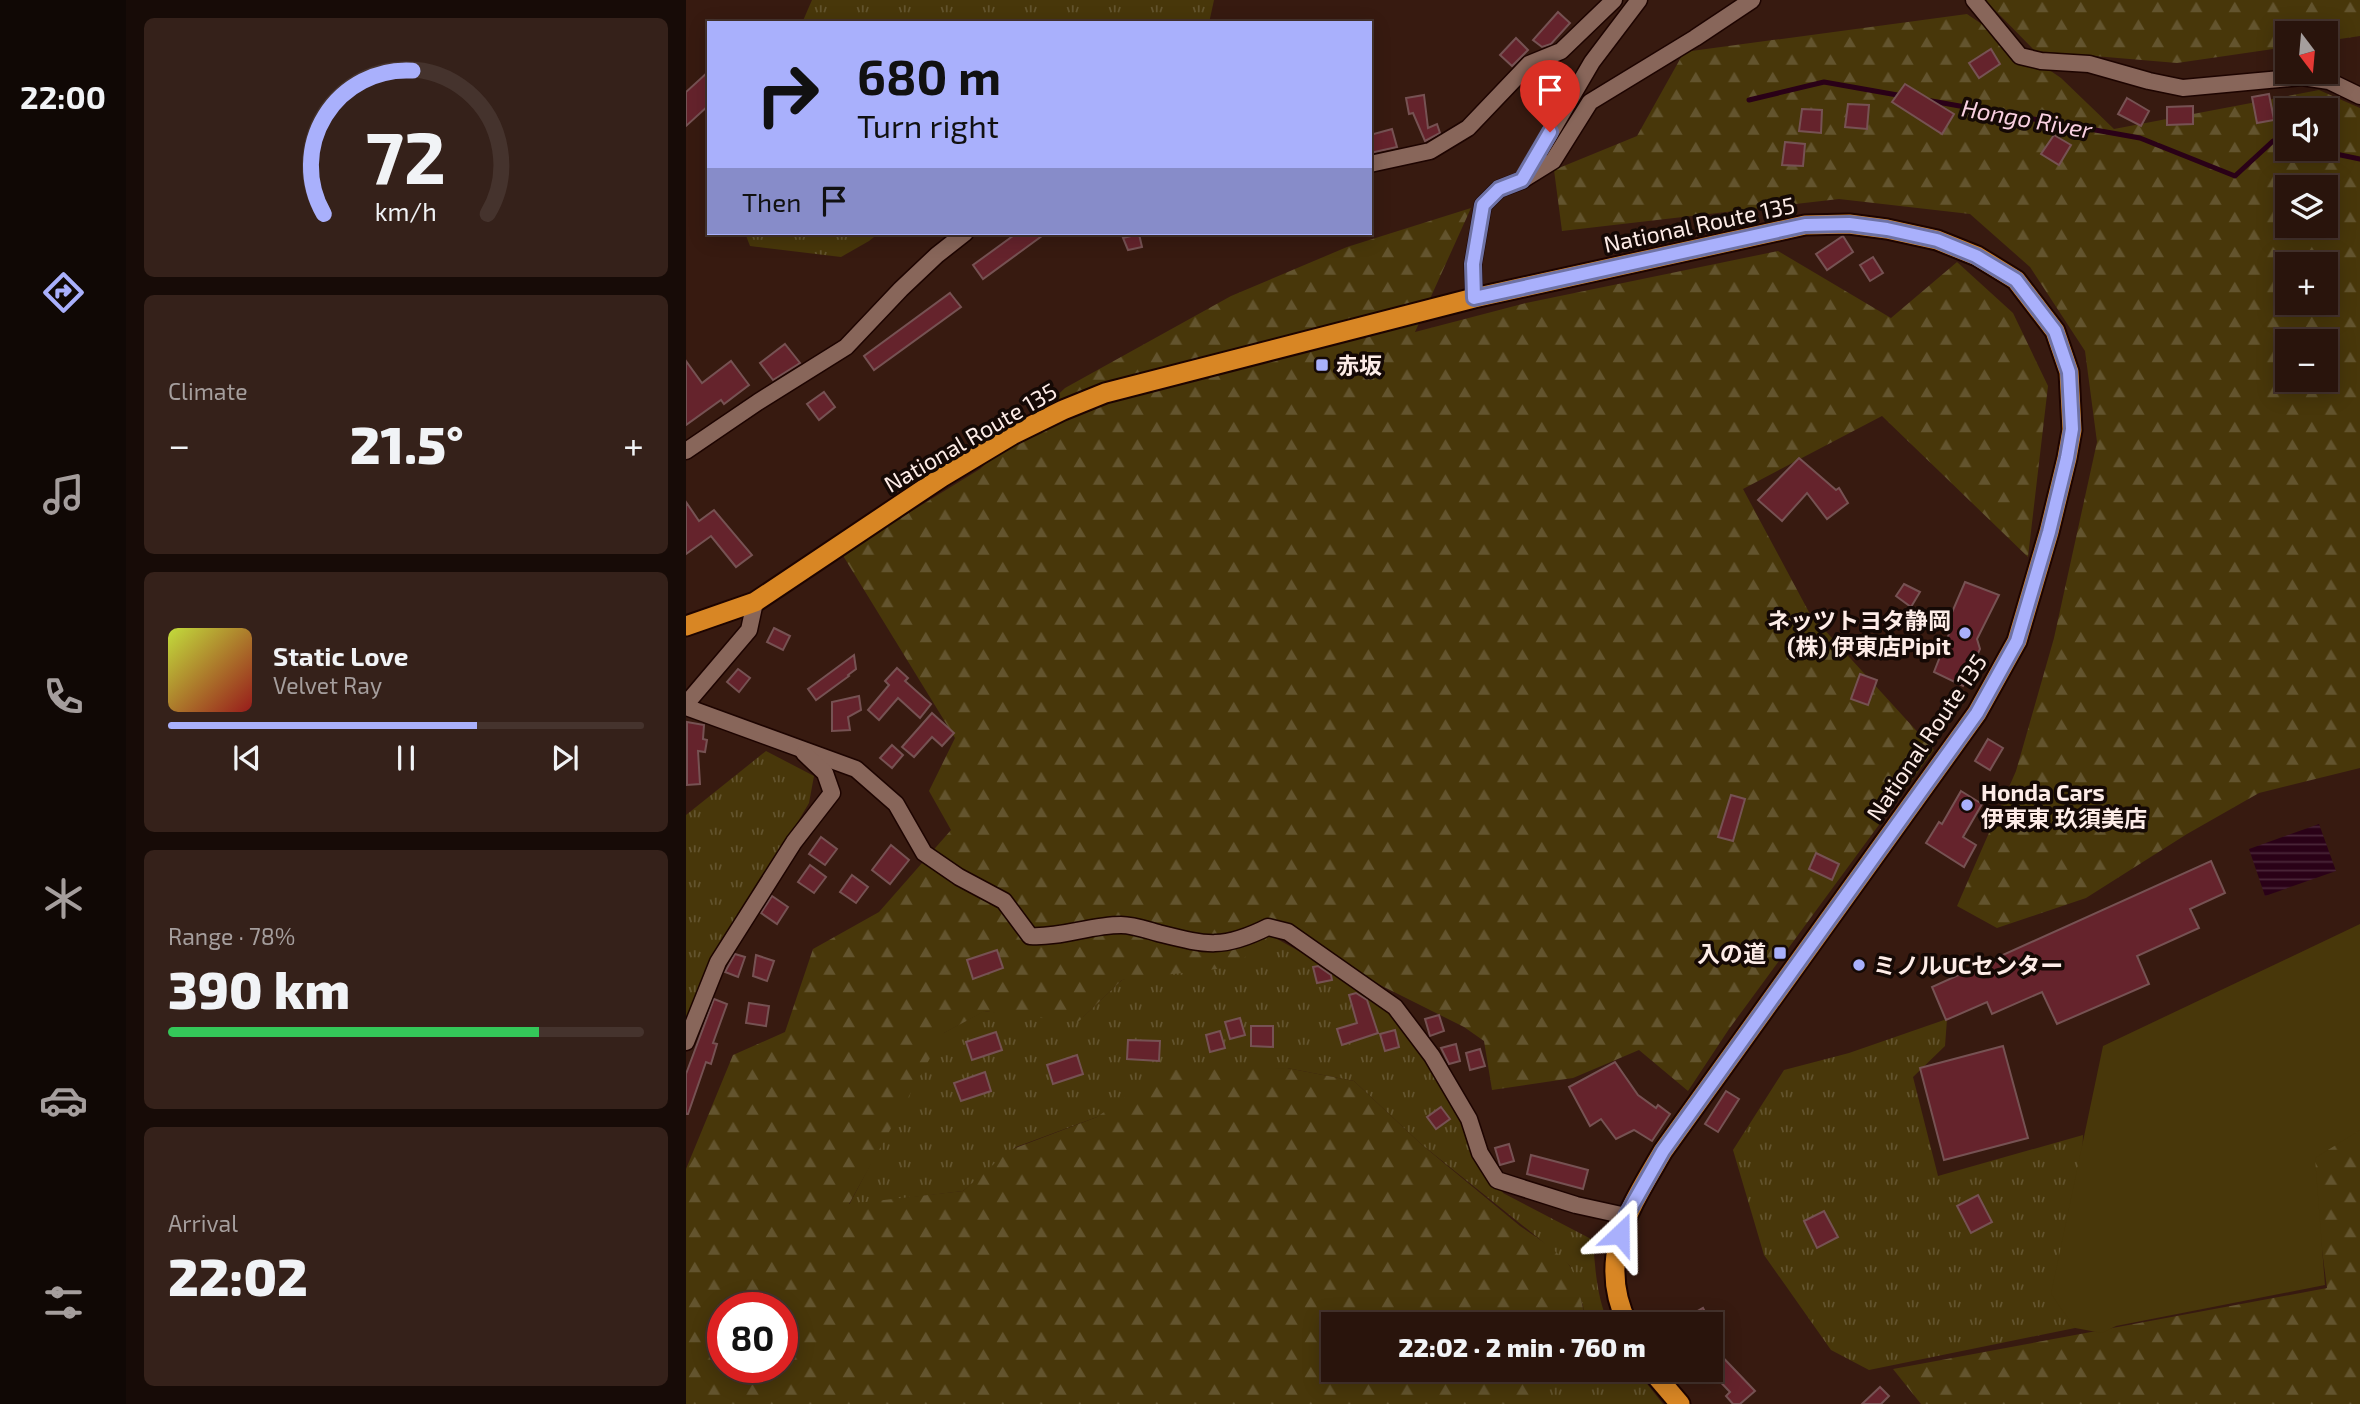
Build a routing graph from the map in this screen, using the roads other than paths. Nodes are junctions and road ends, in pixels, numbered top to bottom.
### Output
1 (1614, 0) edge
2 (1639, 0) edge
3 (1752, 0) edge
4 (1974, 0) edge
5 (2360, 96) edge
6 (1372, 164) edge
7 (1522, 180) junction
8 (962, 235) edge
9 (1474, 298) junction
10 (686, 451) edge
11 (755, 602) junction
12 (686, 626) edge
13 (686, 705) edge
14 (798, 747) junction
15 (686, 1042) edge
16 (1626, 1216) junction
17 (1622, 1312) edge
18 (1661, 1382) edge
19 (1680, 1404) edge

1 - 6 street
2 - 7 street
3 - 7 street
4 - 5 street
7 - 9 street
8 - 10 street
9 - 11 highway, National Route 135
9 - 16 highway, National Route 135
11 - 12 highway, National Route 135
11 - 13 street
13 - 14 street
14 - 15 street
14 - 16 street
16 - 17 highway, National Route 135
18 - 19 highway

